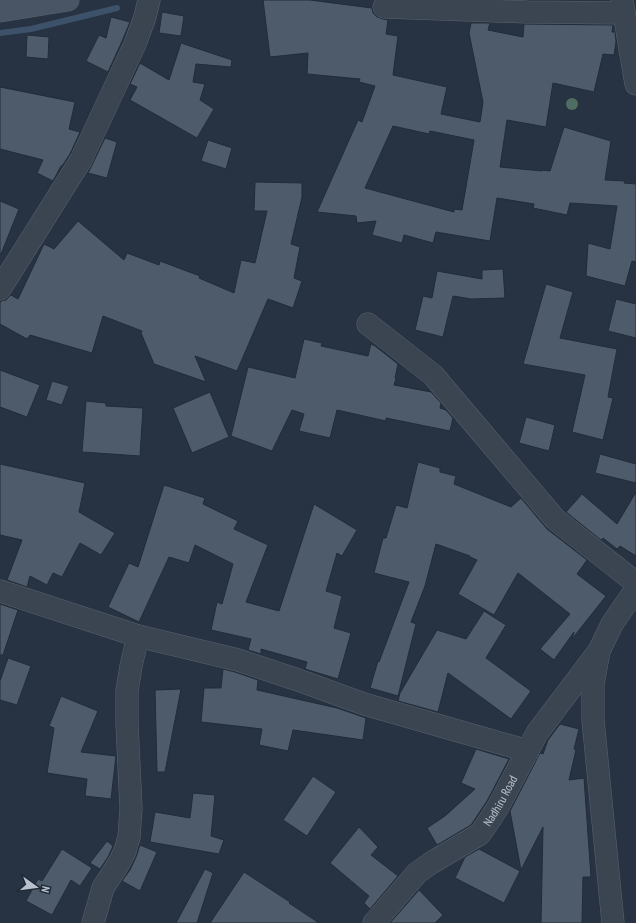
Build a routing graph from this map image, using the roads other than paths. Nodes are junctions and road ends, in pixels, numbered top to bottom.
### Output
1 (68, 0) edge
2 (149, 0) edge
3 (623, 6) edge
4 (384, 7) dead end
5 (0, 11) edge
6 (636, 84) edge
7 (0, 289) edge
8 (368, 324) dead end
9 (636, 584) edge
10 (636, 589) edge
11 (0, 591) edge
12 (138, 636) junction
13 (599, 651) junction
14 (528, 751) junction
15 (93, 923) edge
16 (374, 923) edge
17 (613, 923) edge

1 - 5 main road
2 - 7 street
3 - 4 street
3 - 6 street
8 - 9 street
10 - 13 street
11 - 12 street
12 - 14 street
12 - 15 street
13 - 14 street, Nadhiru Road
13 - 17 street
14 - 16 street, Nadhiru Road

